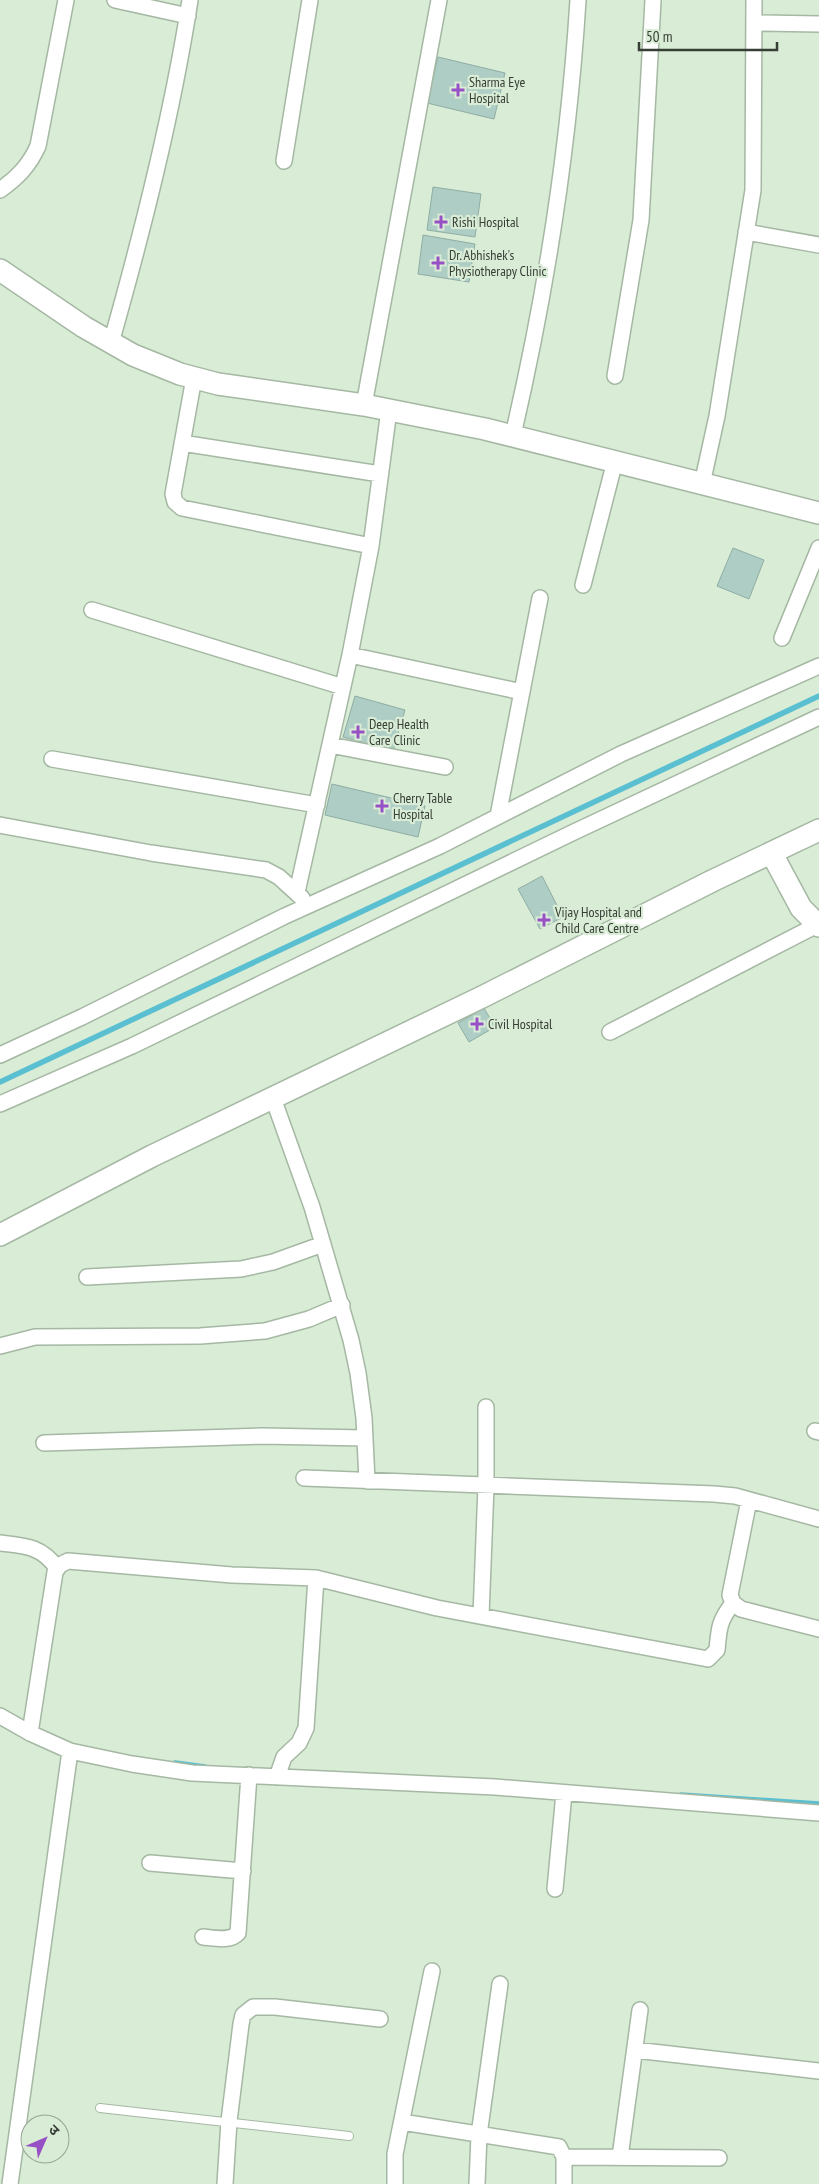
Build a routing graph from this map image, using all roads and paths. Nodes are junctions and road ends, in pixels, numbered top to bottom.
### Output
1 (66, 0) edge
2 (115, 0) edge
3 (190, 0) edge
4 (310, 0) edge
5 (439, 0) edge
6 (578, 0) edge
7 (654, 0) edge
8 (754, 0) edge
9 (188, 16) junction
10 (754, 23) junction
11 (819, 24) edge
12 (284, 161) dead end
13 (0, 190) edge
14 (746, 232) junction
15 (819, 245) edge
16 (0, 270) edge
17 (111, 343) junction
18 (615, 376) dead end
19 (194, 378) junction
20 (364, 405) junction
21 (389, 410) junction
22 (513, 435) junction
23 (182, 443) junction
24 (615, 461) junction
25 (380, 474) junction
26 (702, 484) junction
27 (819, 513) edge
28 (371, 546) junction
29 (819, 548) edge
30 (583, 585) dead end
31 (540, 598) dead end
32 (92, 610) dead end
33 (782, 638) dead end
34 (350, 655) junction
35 (819, 666) edge
36 (343, 687) junction
37 (522, 692) junction
38 (819, 717) edge
39 (330, 745) junction
40 (52, 759) dead end
41 (445, 767) dead end
42 (317, 805) junction
43 (498, 816) junction
44 (0, 824) edge
45 (819, 830) edge
46 (772, 854) junction
47 (297, 892) junction
48 (310, 905) junction
49 (818, 926) edge
50 (610, 1032) dead end
51 (0, 1055) edge
52 (272, 1098) junction
53 (0, 1104) edge
54 (0, 1235) edge
55 (323, 1244) junction
56 (87, 1277) dead end
57 (342, 1305) junction
58 (0, 1346) edge
59 (486, 1407) dead end
60 (365, 1438) junction
61 (44, 1443) dead end
62 (304, 1478) dead end
63 (367, 1481) junction
64 (486, 1486) junction
65 (749, 1500) junction
66 (819, 1519) edge
67 (0, 1544) edge
68 (58, 1568) junction
69 (316, 1578) junction
70 (733, 1603) junction
71 (481, 1616) junction
72 (819, 1629) edge
73 (0, 1716) edge
74 (30, 1733) junction
75 (70, 1751) junction
76 (249, 1775) junction
77 (277, 1777) junction
78 (564, 1793) junction
79 (819, 1813) edge
80 (150, 1863) dead end
81 (243, 1871) junction
82 (555, 1889) dead end
83 (203, 1938) dead end
84 (432, 1971) dead end
85 (500, 1984) dead end
86 (640, 2010) dead end
87 (380, 2019) dead end
88 (635, 2050) junction
89 (819, 2071) edge
90 (100, 2108) dead end
91 (229, 2122) junction
92 (402, 2122) junction
93 (479, 2135) junction
94 (349, 2136) dead end
95 (564, 2157) junction
96 (620, 2157) junction
97 (719, 2158) dead end
98 (10, 2184) edge
99 (224, 2184) edge
100 (395, 2184) edge
101 (477, 2184) edge
102 (564, 2184) edge

1 - 13 street
2 - 9 street
3 - 9 street
4 - 12 street
5 - 20 street
6 - 22 street
7 - 18 street
8 - 10 street
9 - 17 street
10 - 11 street
10 - 14 street
14 - 15 street
14 - 26 street
16 - 17 street
17 - 19 street
19 - 20 street
19 - 23 street
20 - 21 street
21 - 22 street
21 - 25 street
22 - 24 street
23 - 25 street
23 - 28 street
24 - 26 street
24 - 30 street
25 - 28 street
26 - 27 street
28 - 34 street
29 - 33 street
31 - 37 street
32 - 36 street
34 - 36 street
34 - 37 street
35 - 43 street
36 - 39 street
37 - 43 street
38 - 53 street
39 - 41 street
39 - 42 street
40 - 42 street
42 - 47 street
43 - 48 street
44 - 47 street
45 - 46 street
46 - 49 street
46 - 52 street
47 - 48 street
48 - 51 street
49 - 50 street
52 - 54 street
52 - 55 street
55 - 56 street
55 - 57 street
57 - 58 street
57 - 60 street
59 - 64 street
60 - 61 street
60 - 63 street
62 - 63 street
63 - 64 street
64 - 65 street
64 - 71 street
65 - 66 street
65 - 70 street
67 - 68 street
68 - 69 street
68 - 74 street
69 - 71 street
69 - 77 street
70 - 71 street
70 - 72 street
73 - 74 street
74 - 75 street
75 - 76 street
75 - 98 street
76 - 77 street
76 - 81 street
77 - 78 street
78 - 79 street
78 - 82 street
80 - 81 street
81 - 83 street
84 - 92 street
85 - 93 street
86 - 88 street
87 - 91 street
88 - 89 street
88 - 96 street
90 - 91 lane
91 - 94 lane
91 - 99 street
92 - 93 street
92 - 100 street
93 - 95 street
93 - 101 street
95 - 96 street
95 - 102 street
96 - 97 street

